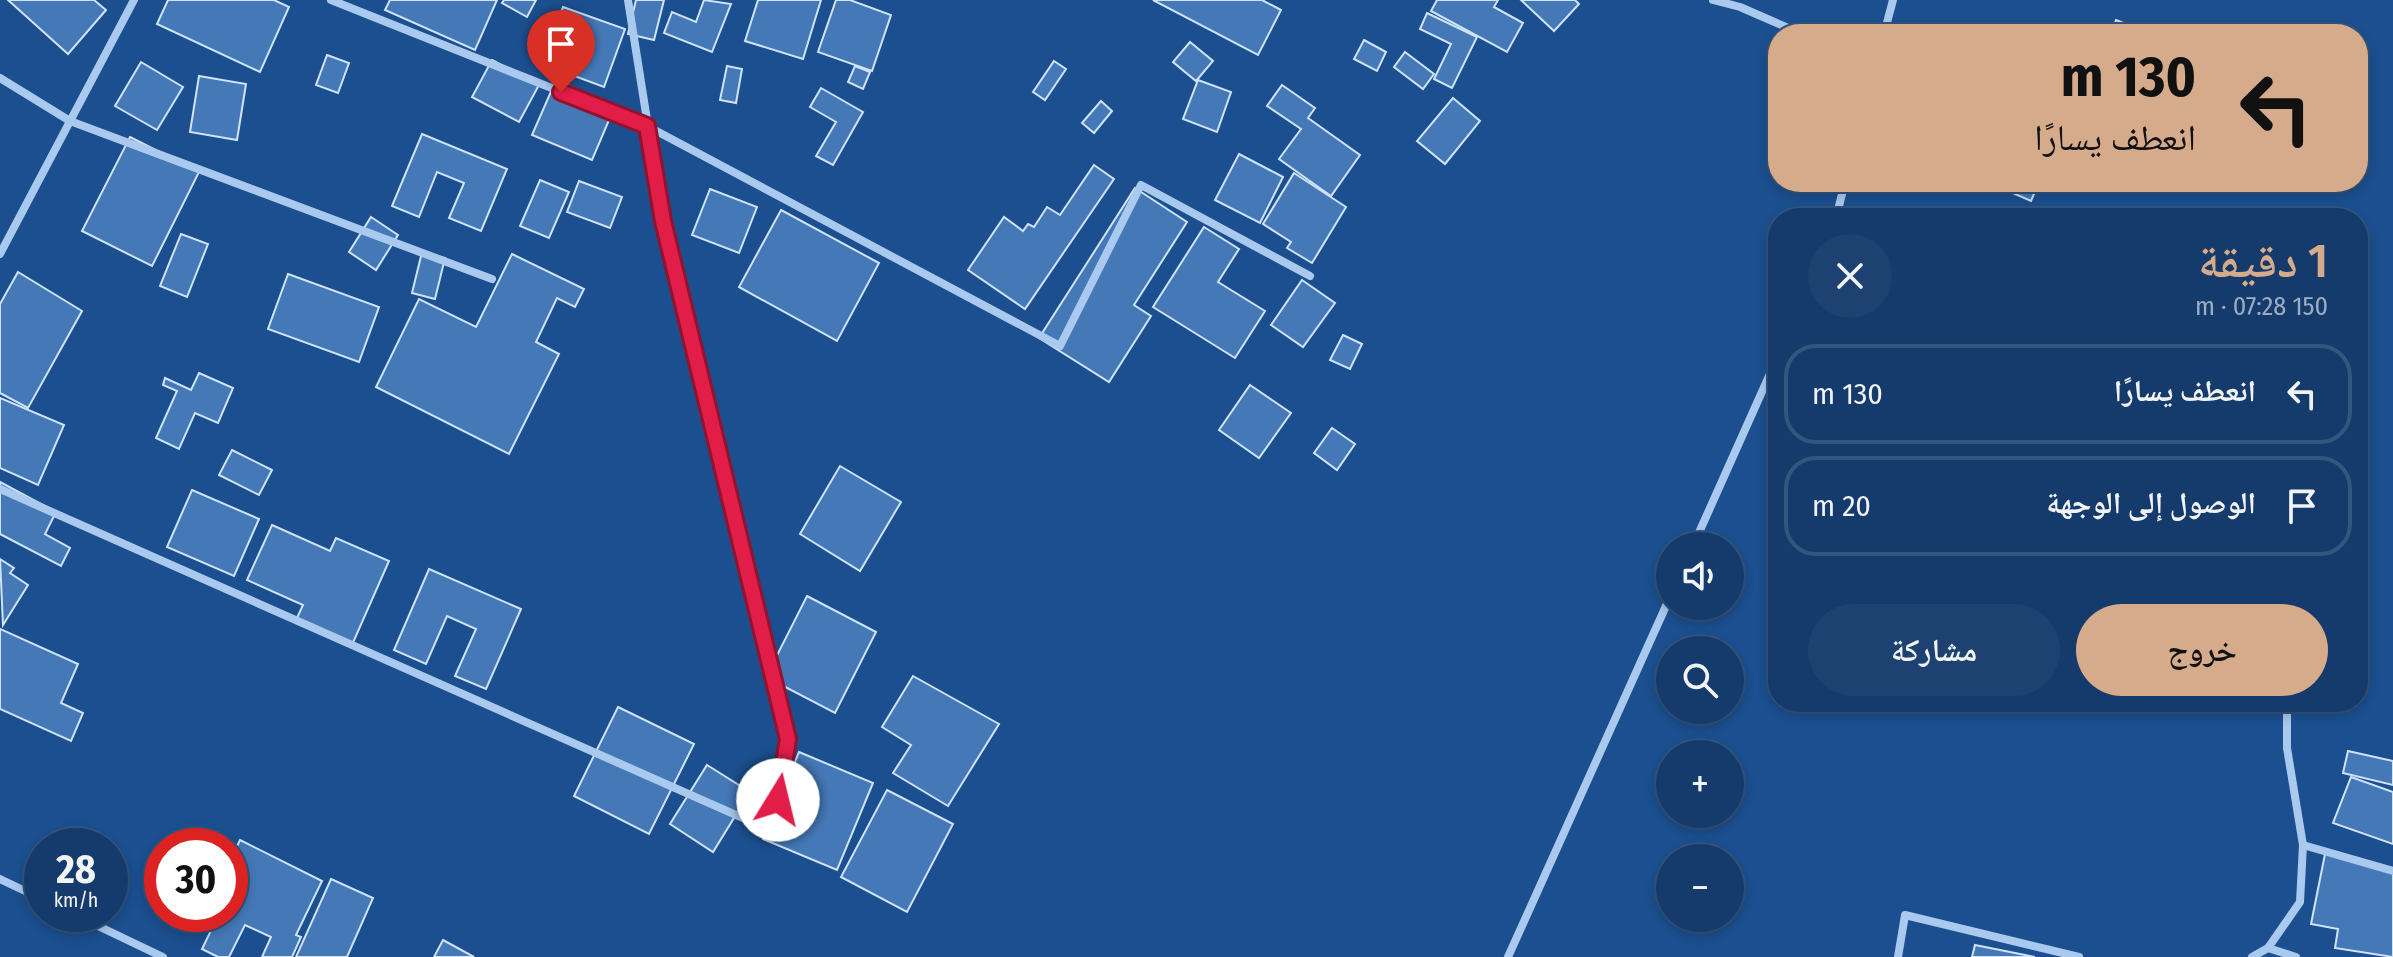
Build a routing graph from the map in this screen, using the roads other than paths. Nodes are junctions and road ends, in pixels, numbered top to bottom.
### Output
1 (134, 0) edge
2 (331, 0) edge
3 (628, 0) edge
4 (1713, 0) edge
5 (1893, 0) edge
6 (1779, 24) edge
7 (1887, 24) edge
8 (0, 78) edge
9 (70, 121) junction
10 (647, 126) junction
11 (0, 254) edge
12 (1310, 276) dead end
13 (492, 279) dead end
14 (1768, 378) edge
15 (0, 489) edge
16 (1699, 532) edge
17 (1660, 620) edge
18 (2287, 712) edge
19 (2303, 845) junction
20 (2393, 871) edge
21 (0, 879) edge
22 (24, 890) edge
23 (111, 932) edge
24 (2268, 948) junction
25 (163, 957) edge
26 (1508, 957) edge
27 (1898, 957) edge
28 (2079, 957) edge
29 (2252, 957) edge
30 (2296, 957) edge

1 - 9 street
2 - 10 street
3 - 10 street
4 - 6 street
5 - 7 street
8 - 9 street
9 - 11 street
9 - 13 street
10 - 12 street
10 - 15 street
14 - 16 street
17 - 26 street
18 - 19 street
19 - 20 street
19 - 24 street
21 - 22 street
23 - 25 street
24 - 29 street
24 - 30 street
27 - 28 street

